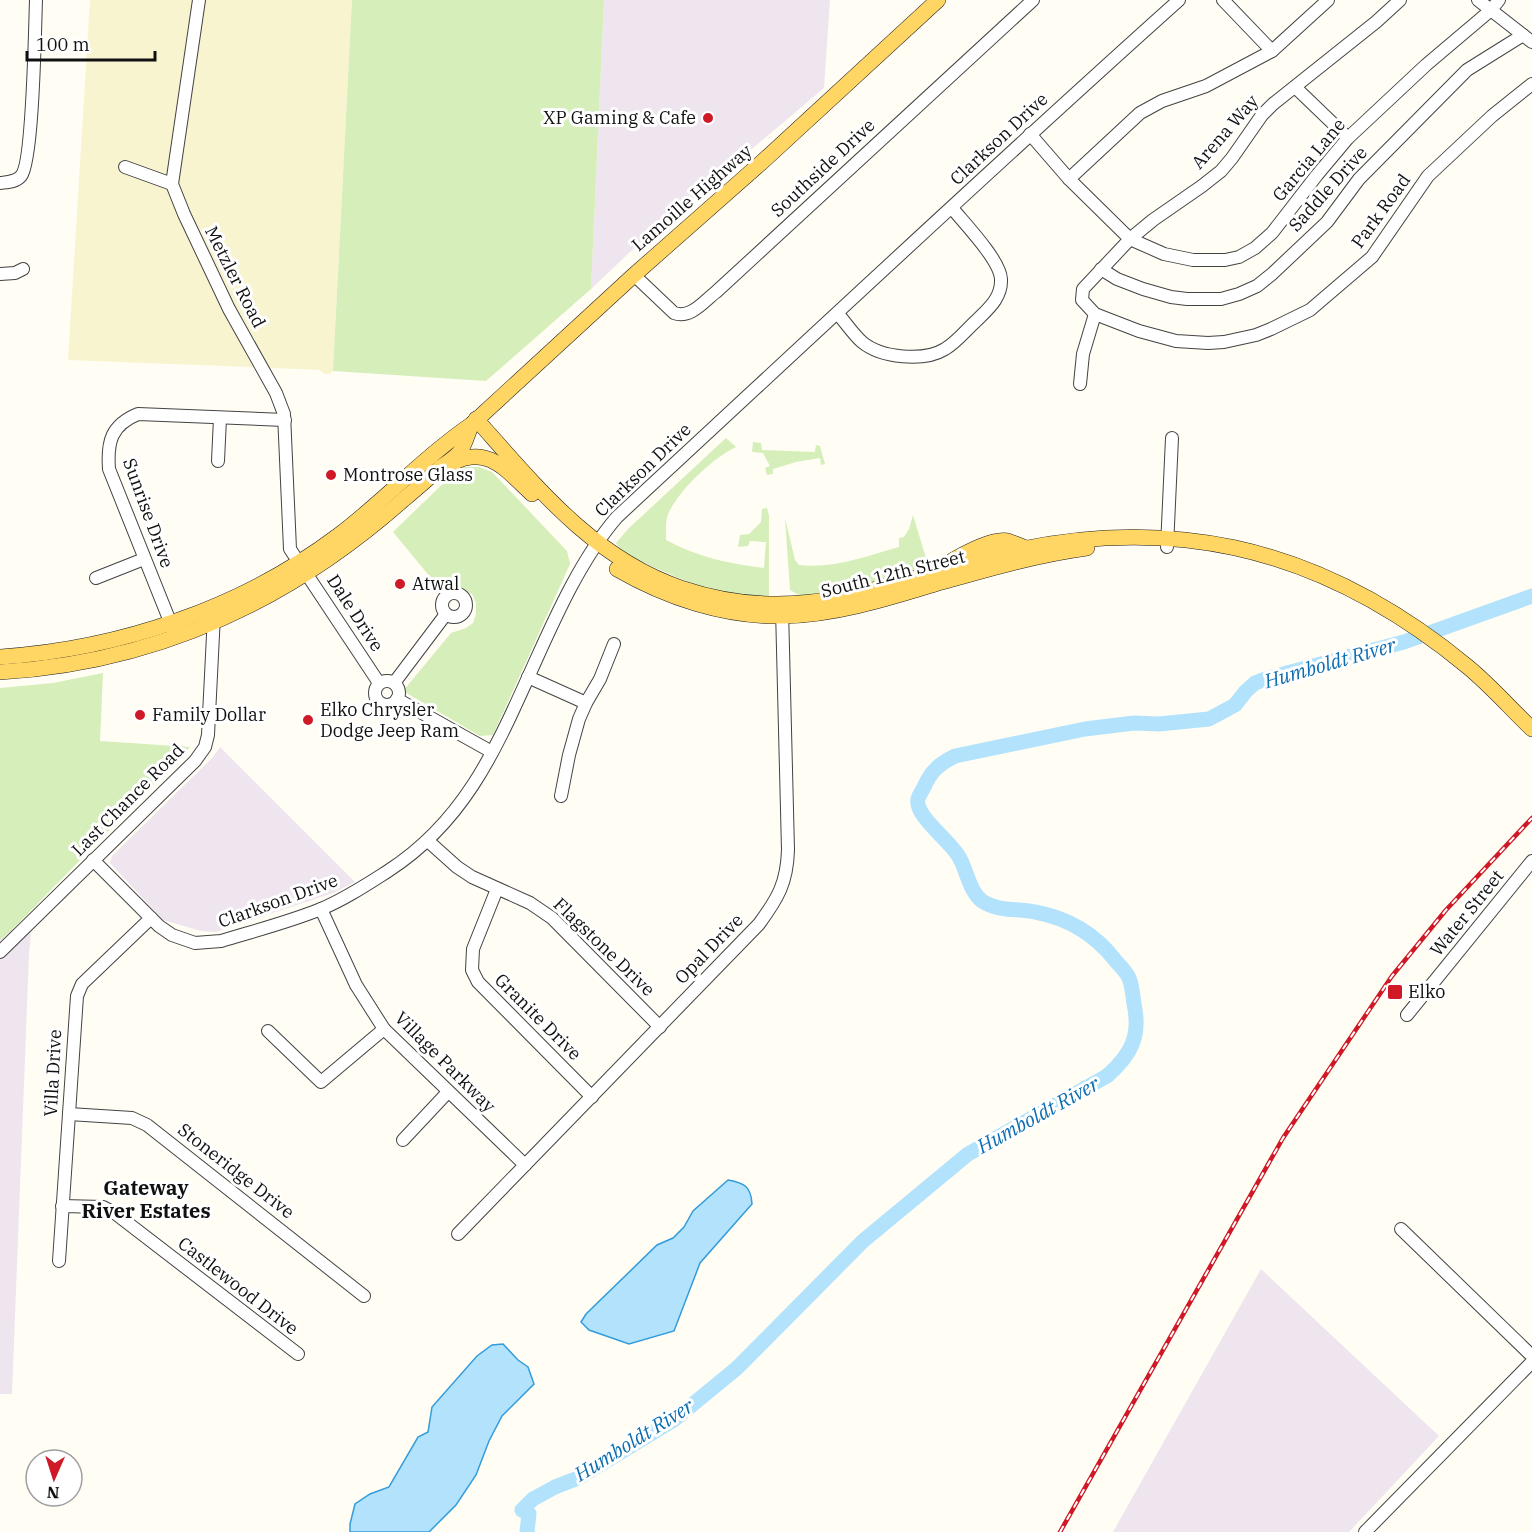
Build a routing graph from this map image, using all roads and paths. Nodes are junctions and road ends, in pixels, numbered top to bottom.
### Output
1 (36, 0) edge
2 (198, 0) edge
3 (938, 0) edge
4 (1033, 0) edge
5 (1179, 0) edge
6 (1223, 0) edge
7 (1328, 0) edge
8 (1400, 0) edge
9 (1478, 0) edge
10 (1495, 5) edge
11 (1527, 38) edge
12 (1272, 51) junction
13 (1532, 84) edge
14 (1295, 87) junction
15 (1030, 134) junction
16 (1348, 138) junction
17 (125, 167) dead end
18 (1070, 179) junction
19 (0, 183) edge
20 (172, 184) junction
21 (952, 208) junction
22 (1130, 239) junction
23 (1101, 269) junction
24 (23, 270) dead end
25 (0, 274) edge
26 (634, 275) junction
27 (838, 314) junction
28 (1095, 314) junction
29 (1080, 384) dead end
30 (220, 418) junction
31 (285, 420) junction
32 (474, 421) junction
33 (1172, 438) dead end
34 (218, 461) dead end
35 (412, 492) junction
36 (535, 497) junction
37 (1167, 542) junction
38 (595, 548) junction
39 (144, 559) junction
40 (304, 568) junction
41 (96, 578) dead end
42 (214, 605) junction
43 (782, 610) junction
44 (446, 614) dead end
45 (213, 623) junction
46 (173, 630) junction
47 (614, 644) dead end
48 (0, 657) edge
49 (0, 672) edge
50 (528, 677) junction
51 (379, 683) junction
52 (394, 683) junction
53 (397, 699) junction
54 (586, 703) junction
55 (1532, 729) edge
56 (492, 752) junction
57 (561, 796) dead end
58 (428, 841) junction
59 (93, 860) junction
60 (1532, 861) edge
61 (497, 889) junction
62 (321, 909) junction
63 (151, 918) junction
64 (0, 952) edge
65 (1407, 1015) dead end
66 (660, 1027) junction
67 (384, 1029) junction
68 (268, 1031) dead end
69 (448, 1092) junction
70 (592, 1097) junction
71 (69, 1114) junction
72 (403, 1140) dead end
73 (525, 1166) junction
74 (62, 1206) junction
75 (1401, 1229) dead end
76 (458, 1234) dead end
77 (59, 1261) dead end
78 (364, 1296) dead end
79 (297, 1354) dead end
80 (1532, 1356) edge
81 (1532, 1362) edge
82 (1365, 1532) edge

1 - 19 street
2 - 20 street, Metzler Road
3 - 26 main road, Lamoille Highway
4 - 26 street, Southside Drive
5 - 15 street, Clarkson Drive
6 - 12 street
7 - 12 street
8 - 14 street, Arena Way
9 - 10 street
10 - 11 street
10 - 16 street, Garcia Lane
11 - 23 street, Saddle Drive
12 - 18 street
13 - 28 street, Park Road
14 - 16 street
14 - 22 street, Arena Way
15 - 18 street
15 - 21 street, Clarkson Drive
16 - 22 street, Garcia Lane
17 - 20 street
18 - 22 street
20 - 31 street, Metzler Road
21 - 27 street, Clarkson Drive
21 - 27 street
22 - 23 street
23 - 28 street
24 - 25 street
26 - 32 main road, Lamoille Highway
27 - 38 street, Clarkson Drive
28 - 29 street
30 - 31 street, Sunrise Drive
30 - 34 street
30 - 39 street, Sunrise Drive
31 - 40 street, Metzler Road
32 - 35 main road, Lamoille Highway
32 - 36 main road, South 12th Street
32 - 38 main road, South 12th Street
32 - 40 main road, Lamoille Highway
33 - 37 street
35 - 36 main road
35 - 40 main road, Lamoille Highway
36 - 38 main road, South 12th Street
37 - 43 main road, South 12th Street
37 - 43 main road, South 12th Street
37 - 55 main road, South 12th Street
38 - 43 main road, South 12th Street
38 - 50 street, Clarkson Drive
39 - 41 street
39 - 46 street, Sunrise Drive
40 - 42 main road, Lamoille Highway
40 - 45 main road, Lamoille Highway
40 - 51 street, Dale Drive
42 - 45 street, Last Chance Road
42 - 46 main road, Lamoille Highway
43 - 66 street, Opal Drive
44 - 52 street
45 - 46 main road, Lamoille Highway
45 - 59 street, Last Chance Road
46 - 48 main road, Lamoille Highway
46 - 49 main road, Lamoille Highway
47 - 54 street
50 - 54 street
50 - 56 street, Clarkson Drive
51 - 52 street
51 - 53 street, Dale Drive
52 - 53 street
53 - 56 street, Dale Drive
54 - 57 street
56 - 58 street, Clarkson Drive
58 - 61 street, Flagstone Drive
58 - 62 street, Clarkson Drive
59 - 63 street, Clarkson Drive
59 - 64 street, Last Chance Road
60 - 65 street, Water Street
61 - 66 street, Flagstone Drive
61 - 70 street, Granite Drive
62 - 63 street, Clarkson Drive
62 - 67 street, Village Parkway
63 - 71 street, Villa Drive
66 - 70 street, Opal Drive
67 - 68 street
67 - 69 street, Village Parkway
69 - 72 street
69 - 73 street, Village Parkway
70 - 73 street, Opal Drive
71 - 74 street, Villa Drive
71 - 78 street, Stoneridge Drive
73 - 76 street, Opal Drive
74 - 77 street, Villa Drive
74 - 79 street, Castlewood Drive
75 - 80 street
81 - 82 street

